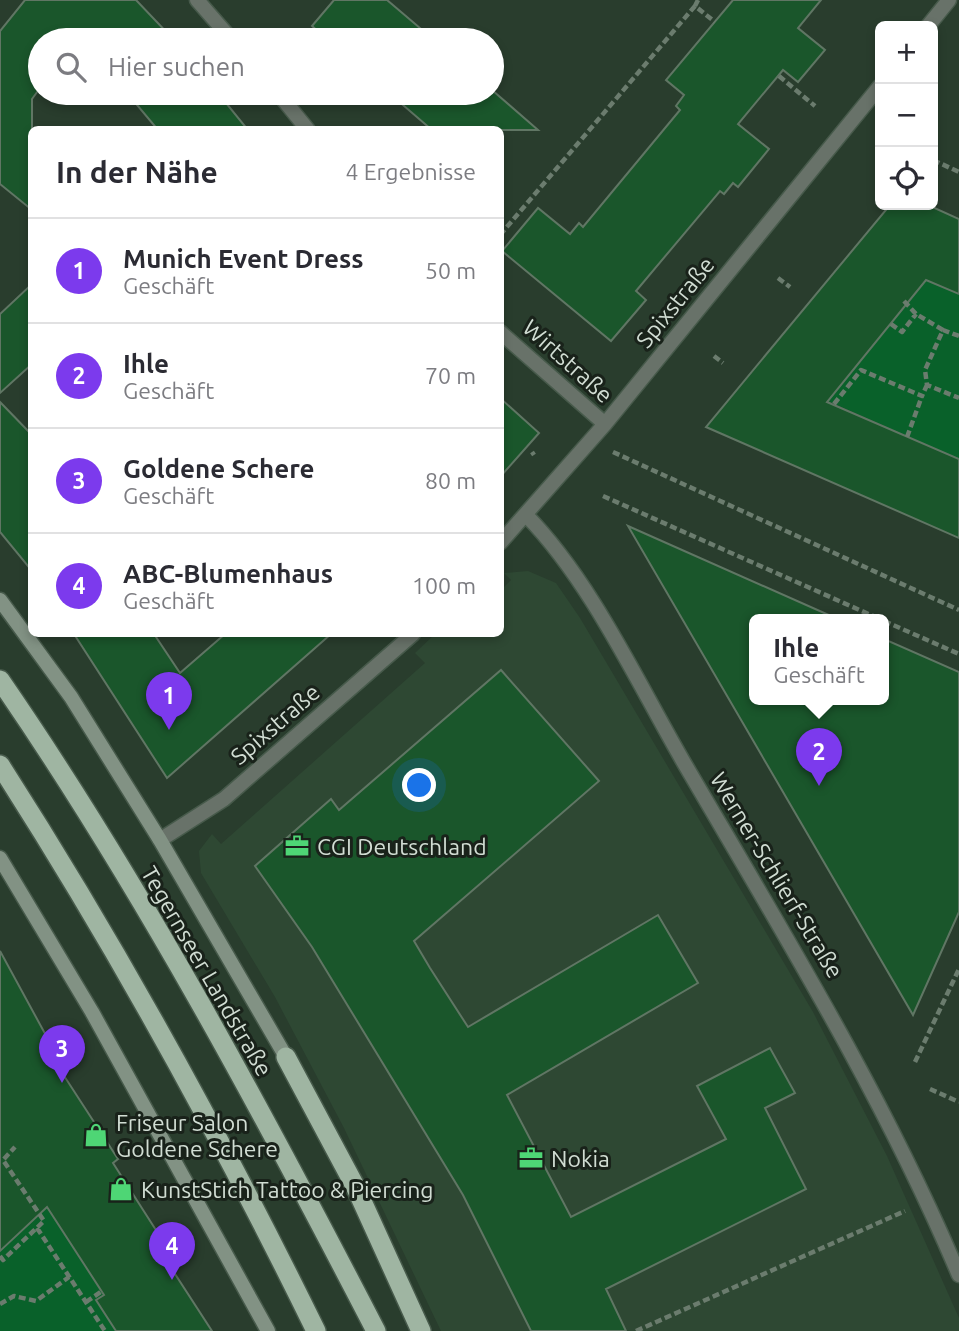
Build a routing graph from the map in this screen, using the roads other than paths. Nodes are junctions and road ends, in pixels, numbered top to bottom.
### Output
1 (197, 0) edge
2 (949, 0) edge
3 (932, 21) edge
4 (222, 28) edge
5 (875, 92) edge
6 (288, 105) edge
7 (306, 126) edge
8 (504, 336) edge
9 (605, 425) junction
10 (526, 515) junction
11 (504, 539) edge
12 (0, 600) edge
13 (410, 637) edge
14 (0, 680) edge
15 (0, 765) edge
16 (160, 839) junction
17 (0, 858) edge
18 (286, 1057) joint
19 (959, 1275) edge
20 (268, 1331) edge
21 (316, 1331) edge
22 (376, 1331) edge
23 (421, 1331) edge

1 - 4 street
2 - 3 street
5 - 9 street, Spixstraße
6 - 7 street
8 - 9 street, Wirtstraße
9 - 10 street, Spixstraße
10 - 11 street, Spixstraße
10 - 19 street, Werner-Schlierf-Straße
12 - 16 main road, Tegernseer Landstraße
13 - 16 street, Spixstraße
14 - 22 highway, Tegernseer Landstraße
15 - 21 highway
16 - 18 main road, Tegernseer Landstraße
17 - 20 main road
18 - 23 highway

